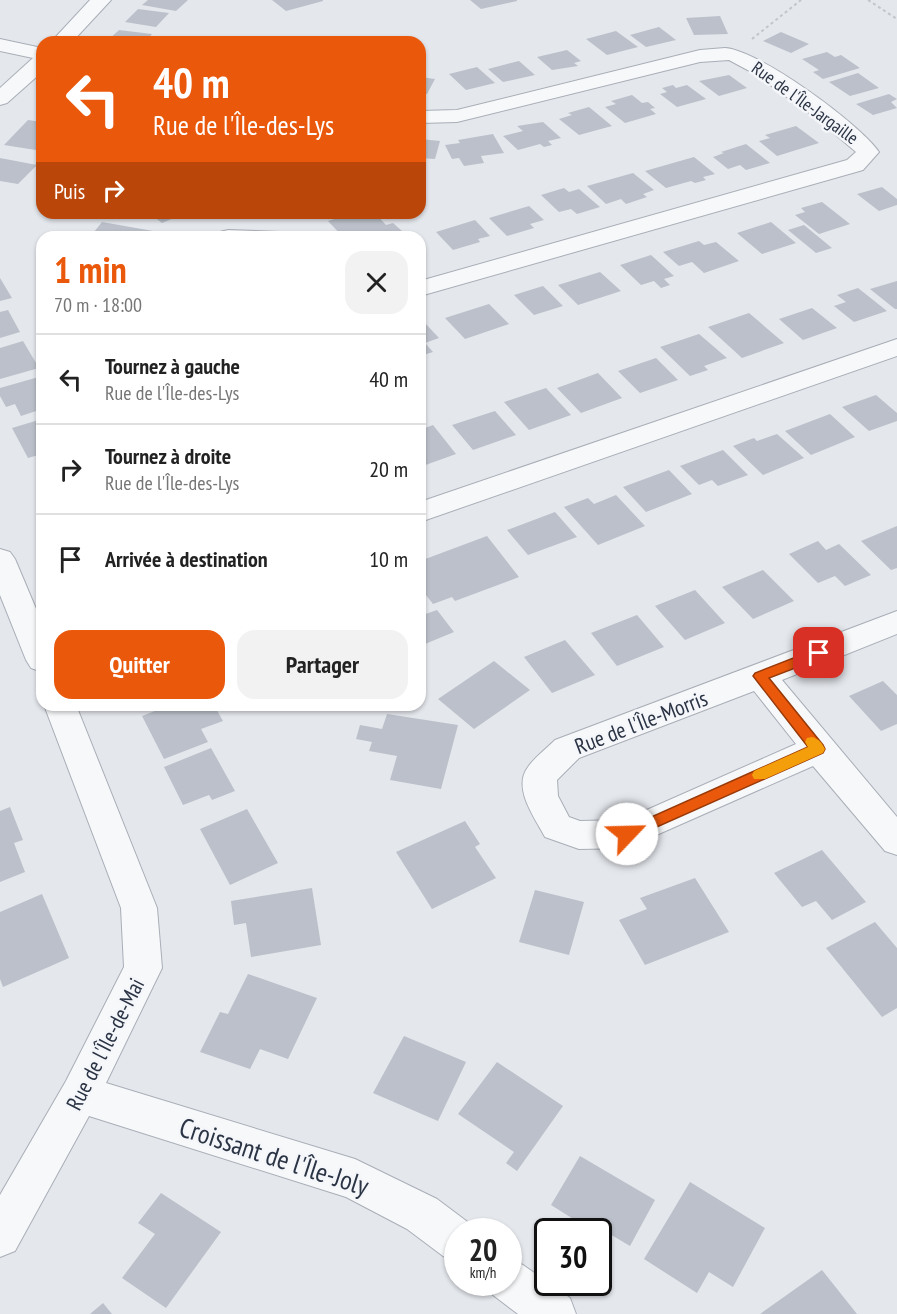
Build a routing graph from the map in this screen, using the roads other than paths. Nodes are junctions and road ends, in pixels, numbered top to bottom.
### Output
1 (101, 0) edge
2 (67, 36) edge
3 (0, 45) edge
4 (36, 53) edge
5 (36, 66) edge
6 (0, 99) edge
7 (426, 117) edge
8 (426, 287) edge
9 (897, 347) edge
10 (426, 510) edge
11 (0, 559) edge
12 (897, 622) edge
13 (36, 640) edge
14 (760, 676) junction
15 (62, 711) edge
16 (818, 749) junction
17 (897, 842) edge
18 (80, 1094) junction
19 (444, 1230) edge
20 (0, 1236) edge
21 (522, 1290) edge
22 (554, 1314) edge

1 - 2 street
3 - 4 street
5 - 6 street
7 - 8 street, Rue de l'Île-Jargaille
9 - 10 street
11 - 13 street
12 - 14 street
14 - 16 street
14 - 16 street, Rue de l'Île-Morris
15 - 18 street, Rue de l'Île-de-Mai
16 - 17 street
18 - 19 street, Croissant de l'Île-Joly
18 - 20 street, Rue de l'Île-de-Mai
21 - 22 street

